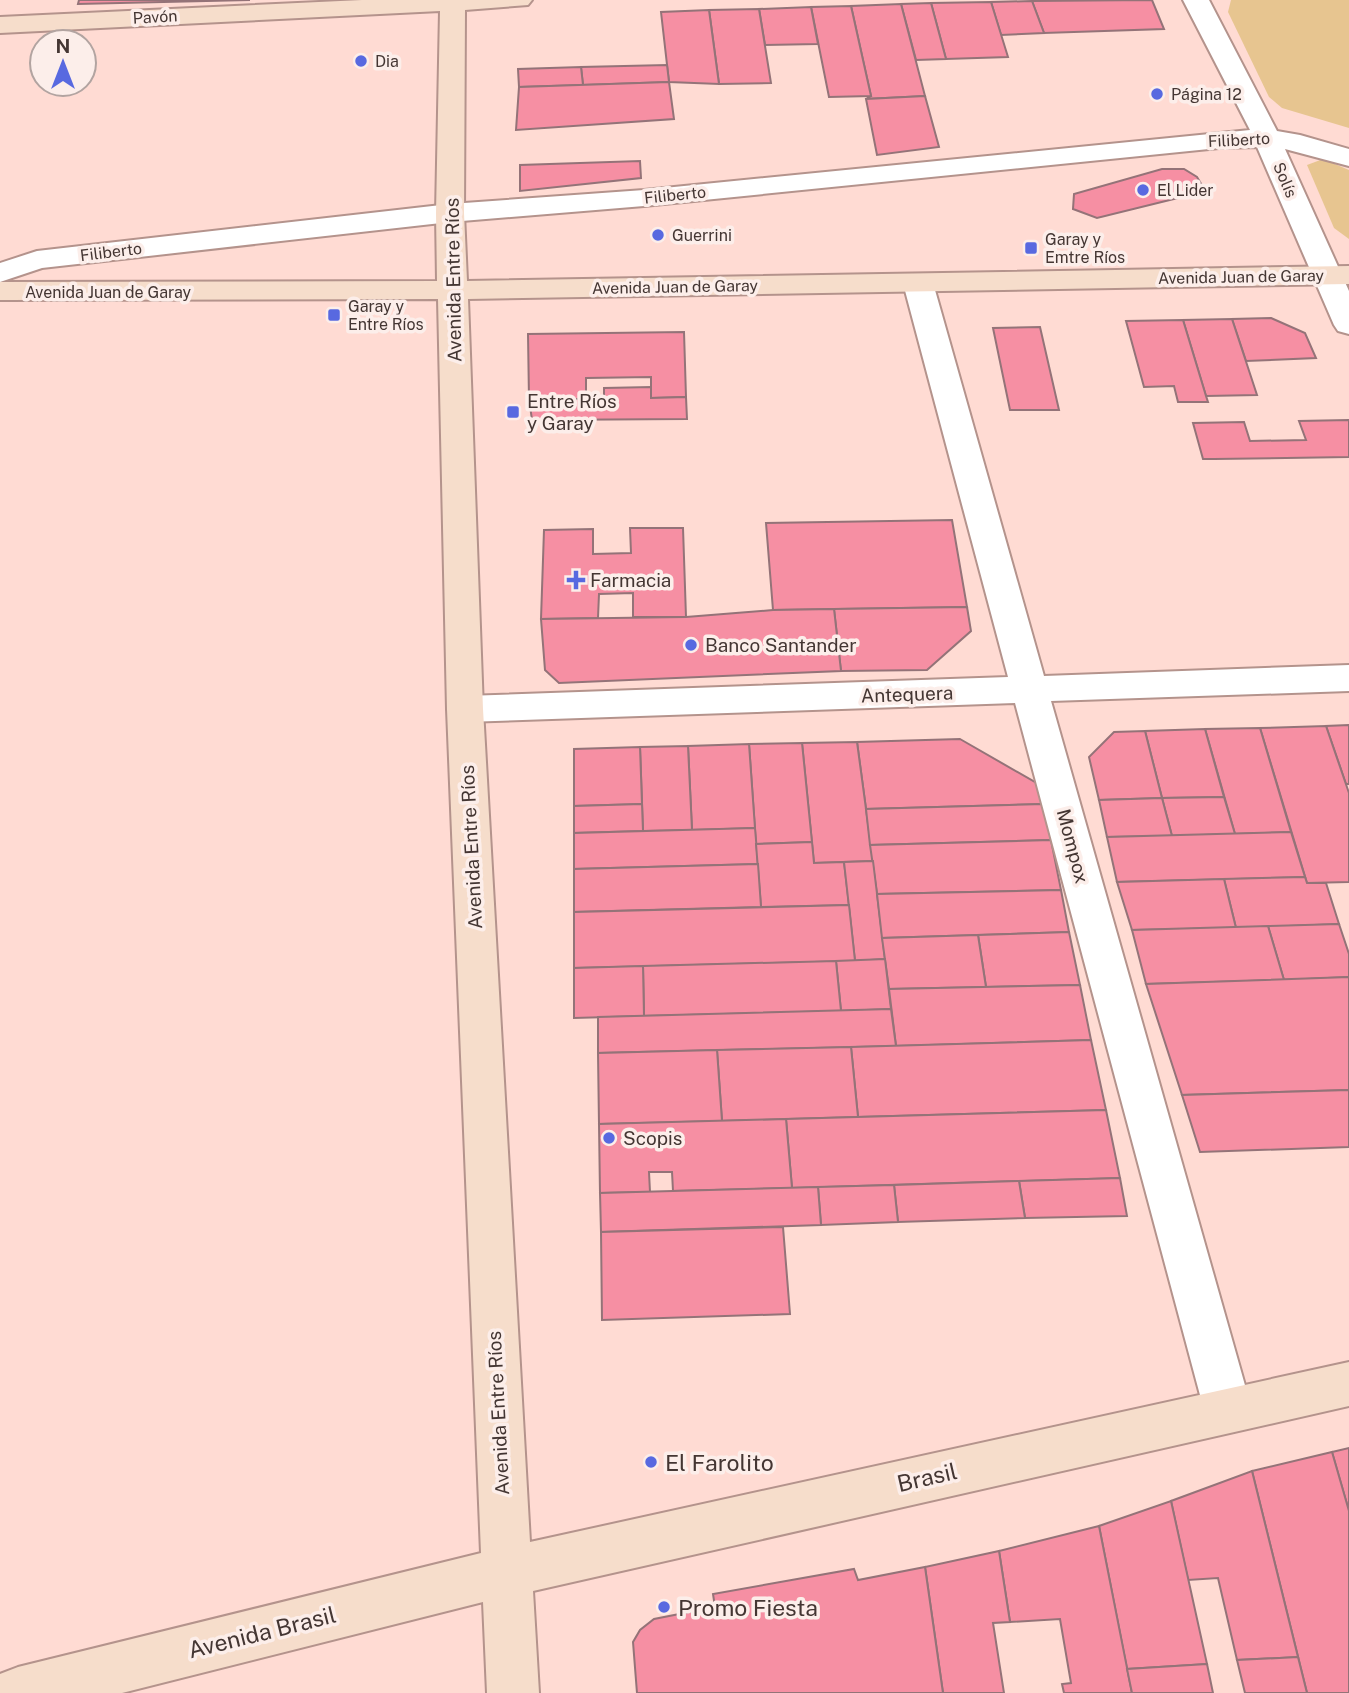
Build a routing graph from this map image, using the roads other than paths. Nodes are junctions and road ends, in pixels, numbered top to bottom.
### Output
1 (519, 0) edge
2 (1196, 0) edge
3 (453, 1) edge
4 (0, 25) edge
5 (1266, 136) junction
6 (1349, 158) edge
7 (450, 213) junction
8 (0, 272) edge
9 (1337, 275) edge
10 (918, 283) junction
11 (453, 290) junction
12 (0, 291) edge
13 (1349, 325) edge
14 (1349, 678) edge
15 (1030, 690) junction
16 (465, 709) junction
17 (1349, 1384) edge
18 (1228, 1410) junction
19 (505, 1572) junction
20 (18, 1693) edge
21 (513, 1693) edge

1 - 3 main road, Pavón
2 - 5 street, Solís
3 - 4 main road, Pavón
3 - 7 main road, Avenida Entre Ríos
5 - 6 street, Filiberto
5 - 7 street, Filiberto
5 - 9 street, Solís
7 - 8 street, Filiberto
7 - 11 main road, Avenida Entre Ríos
9 - 10 main road, Avenida Juan de Garay
9 - 13 street, Solís
10 - 11 main road, Avenida Juan de Garay
10 - 15 street, Mompox
11 - 12 main road, Avenida Juan de Garay
11 - 16 main road, Avenida Entre Ríos
14 - 15 street, Antequera
15 - 16 street, Antequera
15 - 18 street, Mompox
16 - 19 main road, Avenida Entre Ríos
17 - 18 main road, Brasil
18 - 19 main road, Brasil
19 - 20 main road, Avenida Brasil
19 - 21 main road, Avenida Entre Ríos

